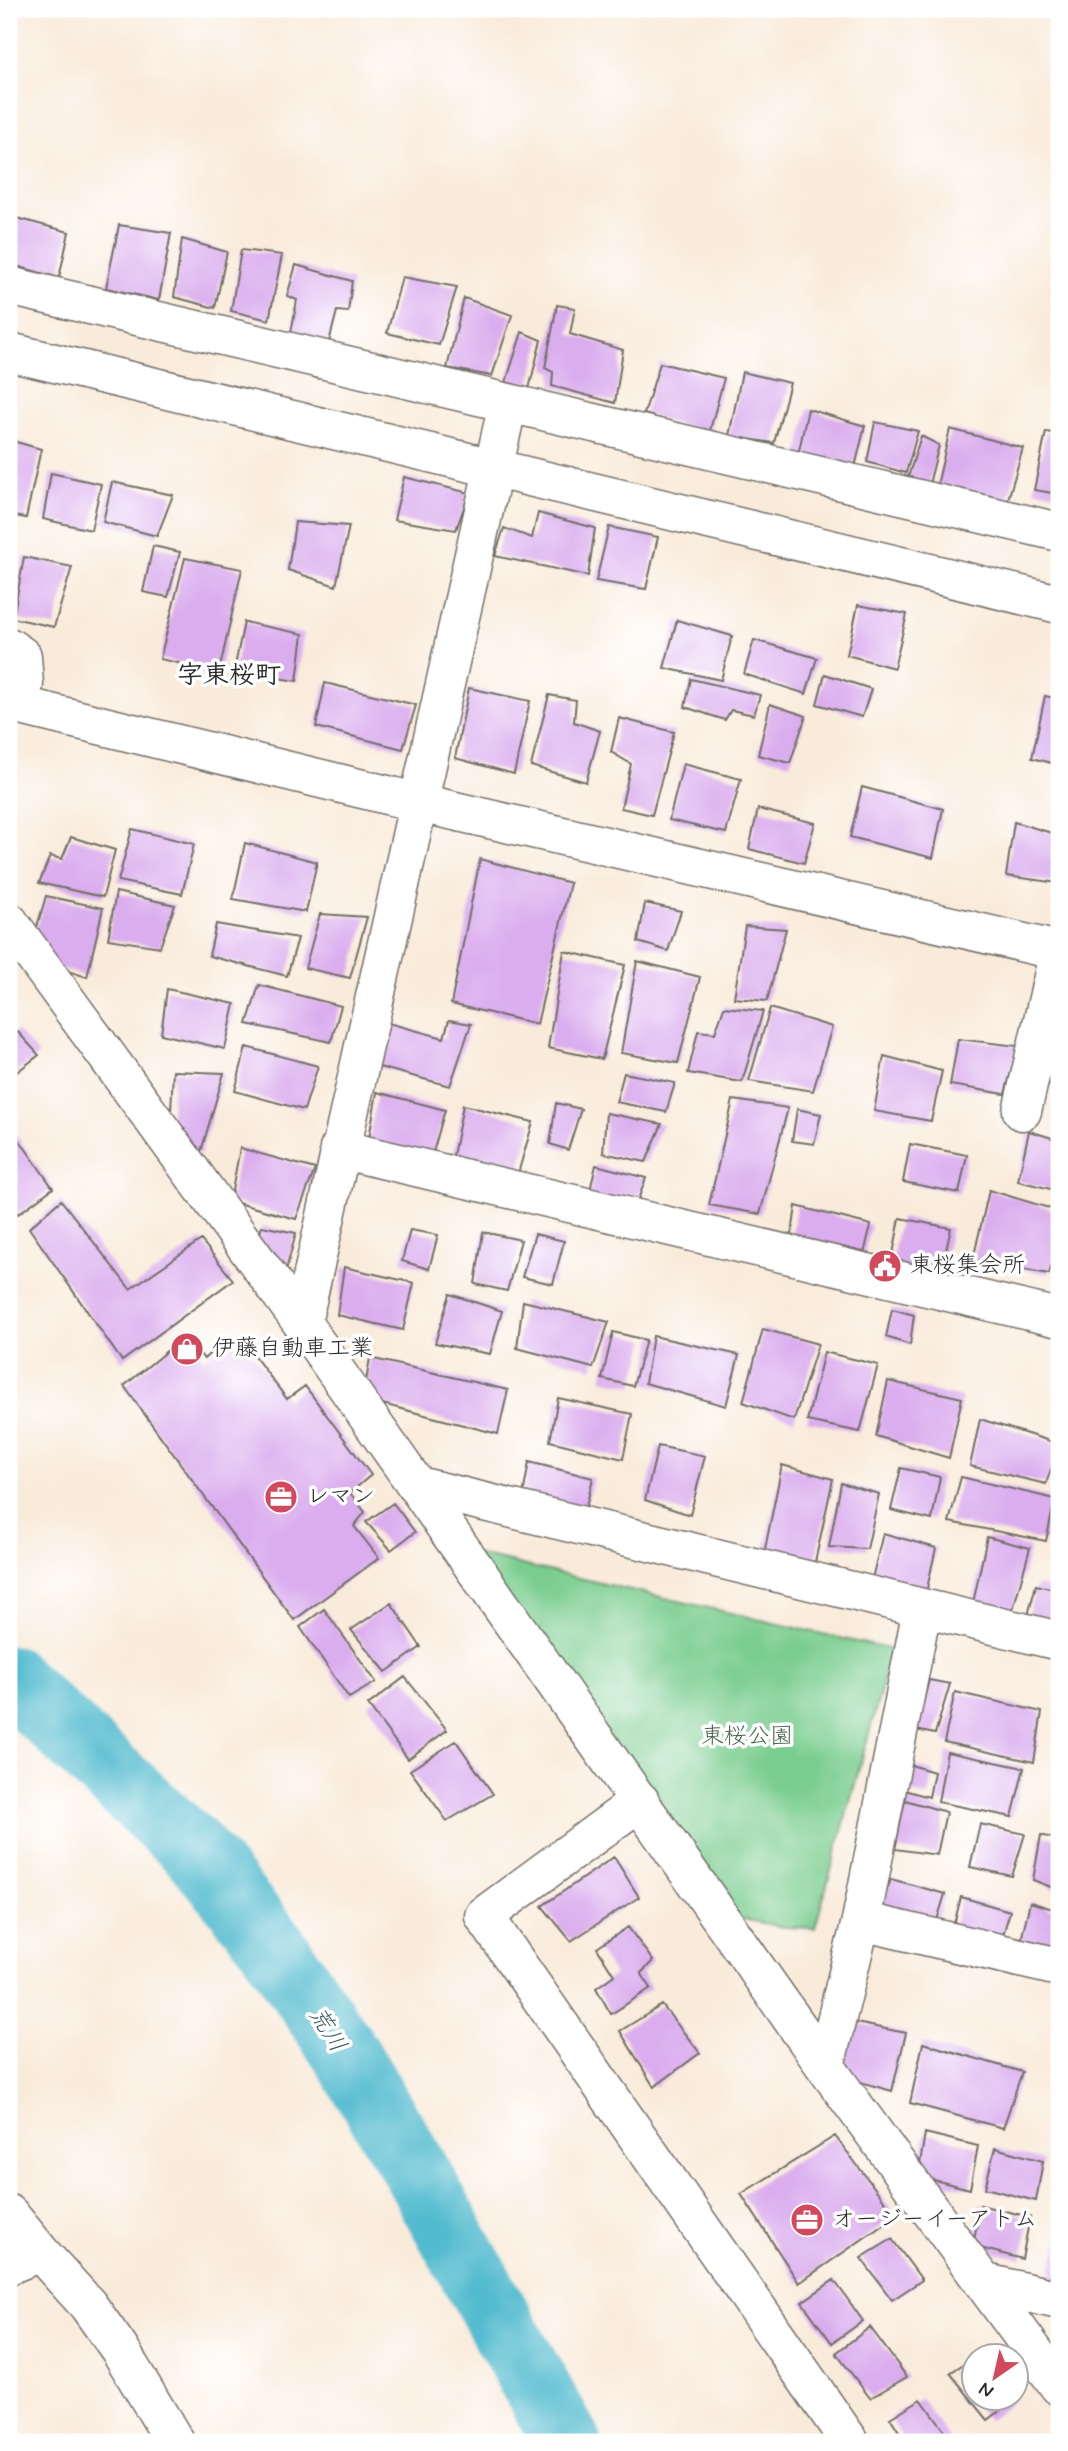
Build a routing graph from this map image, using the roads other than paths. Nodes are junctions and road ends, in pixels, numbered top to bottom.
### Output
1 (9, 286) edge
2 (9, 352) edge
3 (508, 403) junction
4 (492, 468) junction
5 (1059, 532) edge
6 (1059, 604) edge
7 (9, 647) edge
8 (14, 704) edge
9 (420, 803) junction
10 (9, 922) edge
11 (1059, 951) edge
12 (1022, 1111) dead end
13 (339, 1149) junction
14 (1059, 1318) edge
15 (302, 1324) junction
16 (418, 1486) junction
17 (922, 1609) junction
18 (1059, 1641) edge
19 (640, 1801) junction
20 (861, 1921) junction
21 (1059, 1967) edge
22 (825, 2066) junction
23 (9, 2214) edge
24 (25, 2258) edge
25 (986, 2283) junction
26 (1059, 2300) edge
27 (1059, 2386) edge
28 (174, 2442) edge
29 (850, 2442) edge

1 - 3 street
2 - 4 street
3 - 4 street
3 - 5 street
4 - 6 street
4 - 9 street
7 - 8 street
8 - 9 street
9 - 11 street
9 - 13 street
10 - 15 street
11 - 12 street
13 - 14 street
13 - 15 street
15 - 16 street
16 - 17 street
16 - 19 street
17 - 18 street
17 - 20 street
19 - 22 street
19 - 29 street
20 - 21 street
20 - 22 street
22 - 25 street
23 - 24 street
24 - 28 street
25 - 26 street
25 - 27 street

